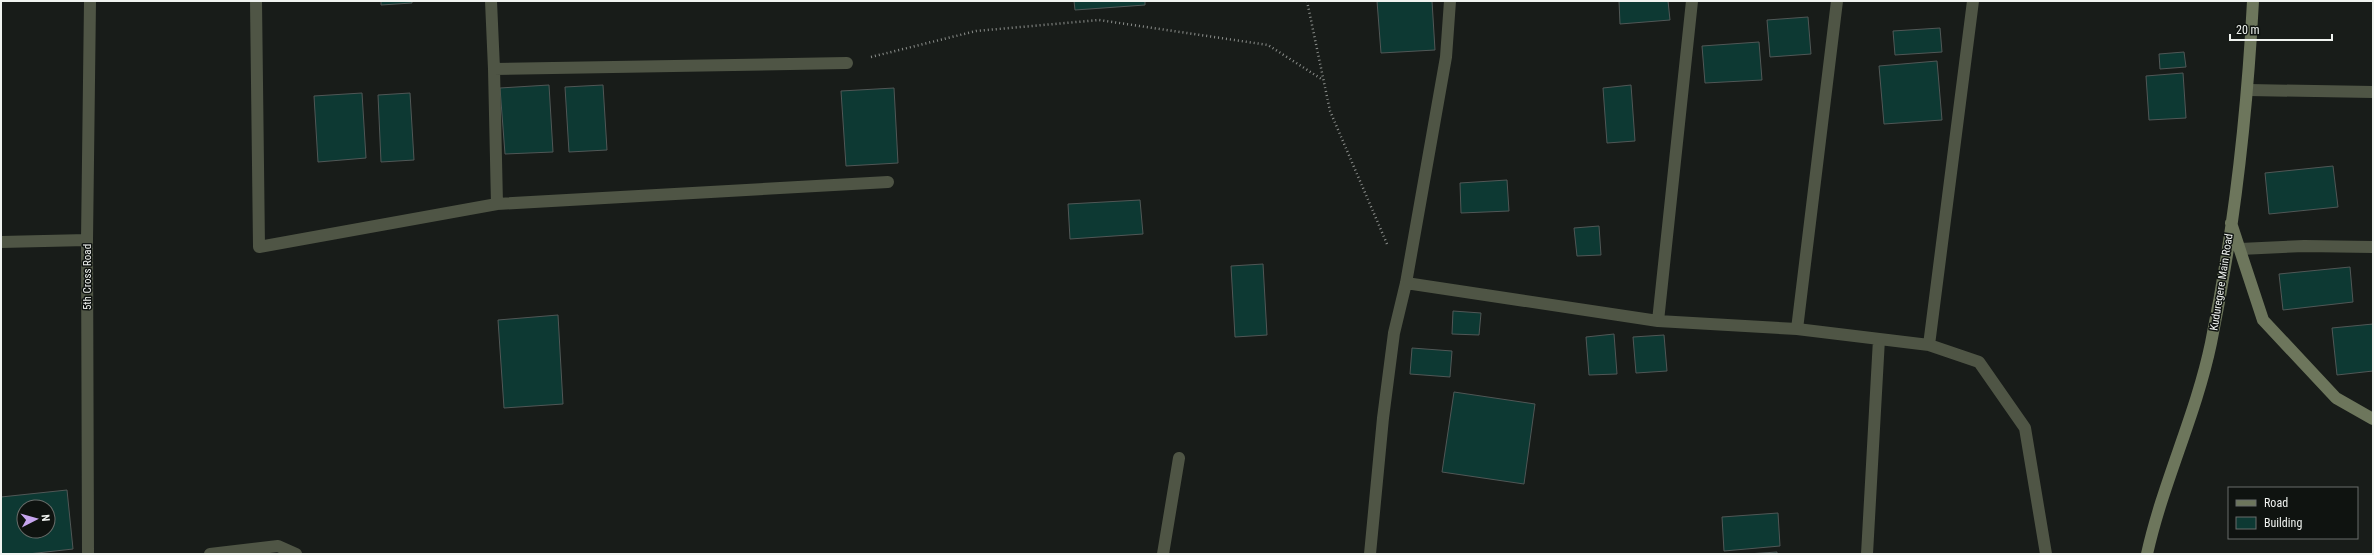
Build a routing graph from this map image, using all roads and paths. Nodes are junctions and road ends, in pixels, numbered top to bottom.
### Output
1 (90, 1) edge
2 (256, 1) edge
3 (491, 1) edge
4 (1307, 1) edge
5 (1450, 1) edge
6 (1692, 1) edge
7 (1837, 1) edge
8 (1973, 1) edge
9 (2253, 1) edge
10 (847, 63) joint
11 (494, 69) junction
12 (1323, 80) junction
13 (2248, 90) junction
14 (2373, 92) edge
15 (888, 182) dead end
16 (497, 204) junction
17 (2231, 222) junction
18 (87, 240) junction
19 (1, 242) edge
20 (2373, 247) edge
21 (1389, 248) dead end
22 (2240, 249) junction
23 (1406, 283) junction
24 (1658, 321) junction
25 (1797, 329) junction
26 (1879, 339) junction
27 (1929, 345) junction
28 (2373, 419) edge
29 (1179, 458) dead end
30 (88, 554) edge
31 (210, 554) edge
32 (296, 554) edge
33 (1163, 554) edge
34 (1370, 554) edge
35 (1866, 554) edge
36 (2046, 554) edge
37 (2147, 554) edge

1 - 18 street, 5th Cross Road
2 - 16 street
3 - 11 street
4 - 12 path
5 - 23 street
6 - 24 street
7 - 25 street
8 - 27 street
9 - 13 street, Kuduregere Main Road
10 - 11 street
10 - 12 path
11 - 16 street
12 - 21 path
13 - 14 street
13 - 17 street, Kuduregere Main Road
15 - 16 street
17 - 22 street
17 - 37 street, Kuduregere Main Road
18 - 19 street
18 - 30 street, 5th Cross Road
20 - 22 street
22 - 28 street
23 - 24 street
23 - 34 street
24 - 25 street
25 - 26 street
26 - 27 street
26 - 35 street
27 - 36 street
29 - 33 street
31 - 32 street

